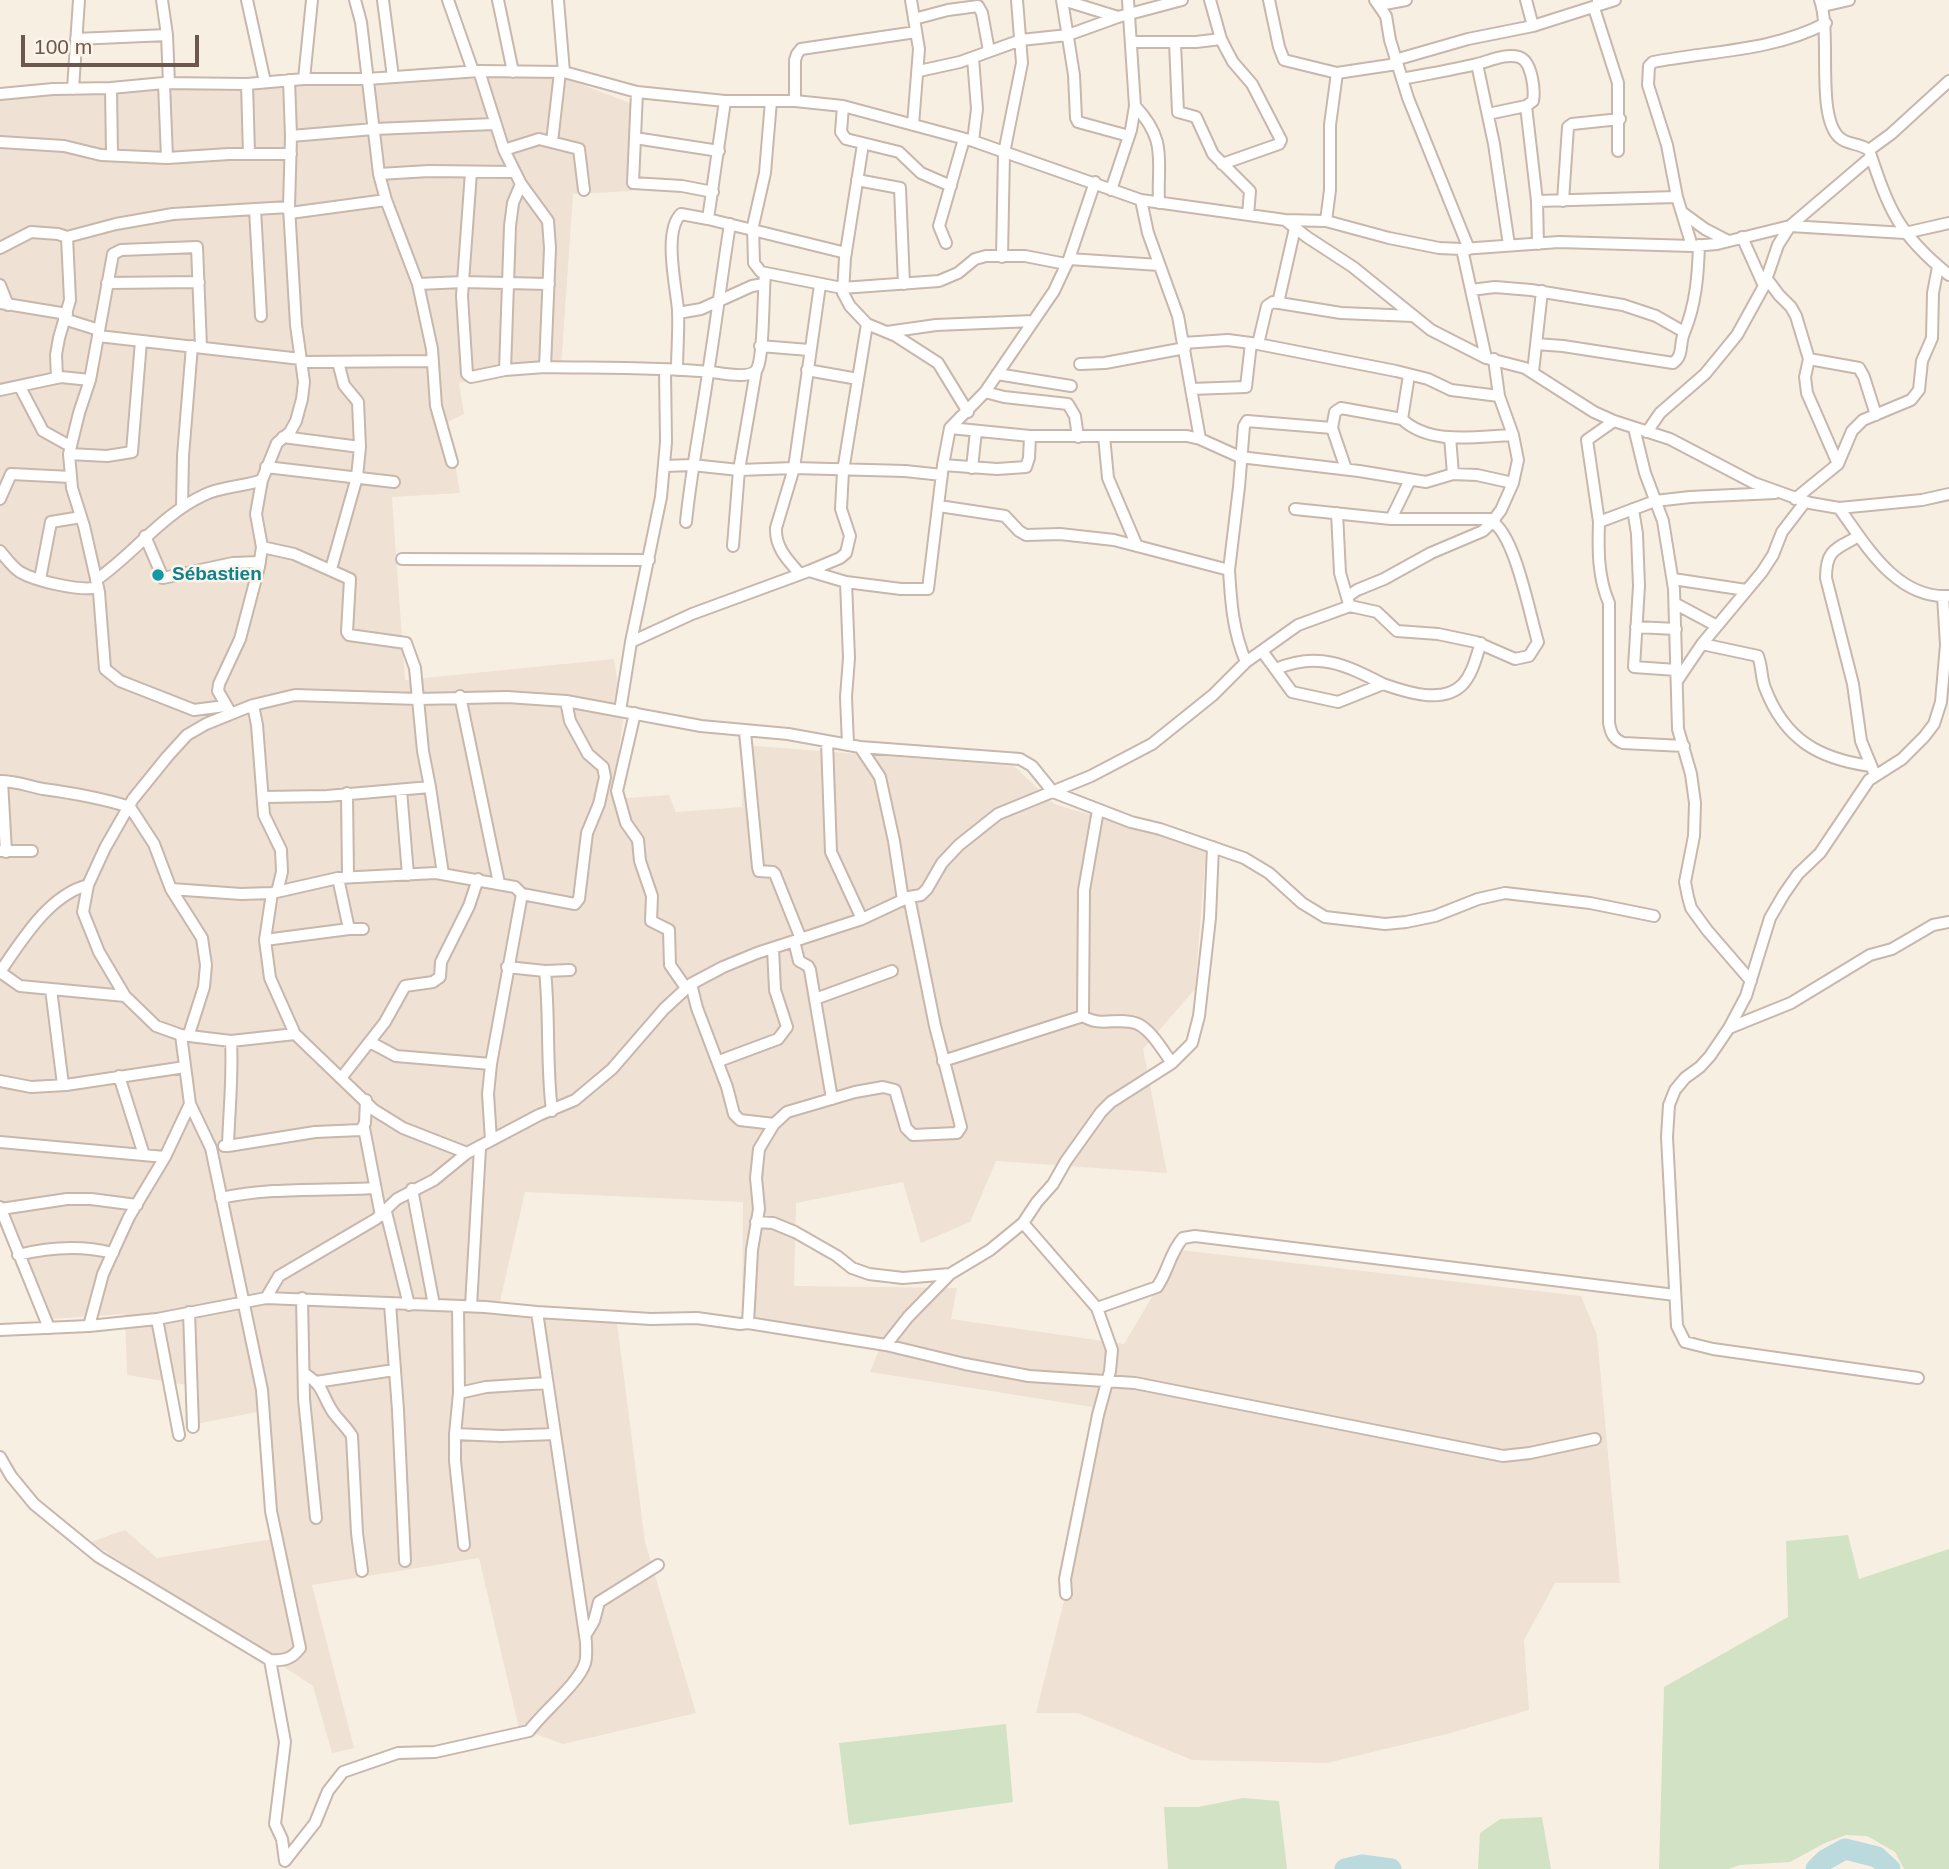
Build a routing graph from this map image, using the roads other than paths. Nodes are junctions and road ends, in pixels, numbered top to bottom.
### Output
1 (79, 0) edge
2 (162, 0) edge
3 (247, 0) edge
4 (312, 0) edge
5 (356, 0) edge
6 (383, 0) edge
7 (448, 0) edge
8 (498, 0) edge
9 (558, 0) edge
10 (911, 0) edge
11 (1017, 0) edge
12 (1063, 0) edge
13 (1128, 0) edge
14 (1182, 0) edge
15 (1210, 0) edge
16 (1269, 0) edge
17 (1406, 0) edge
18 (1526, 0) edge
19 (1615, 0) edge
20 (1849, 0) edge
21 (1377, 2) edge
22 (1821, 3) edge
23 (1597, 4) edge
24 (1123, 16) junction
25 (914, 19) junction
26 (1826, 23) junction
27 (1534, 26) junction
28 (916, 32) junction
29 (167, 35) junction
30 (1068, 35) junction
31 (76, 39) junction
32 (1221, 39) junction
33 (1021, 40) junction
34 (1130, 42) junction
35 (1175, 43) junction
36 (989, 51) junction
37 (973, 58) junction
38 (1396, 62) junction
39 (1477, 64) junction
40 (476, 71) junction
41 (919, 71) junction
42 (513, 72) junction
43 (562, 72) junction
44 (1338, 73) junction
45 (393, 77) junction
46 (304, 79) junction
47 (367, 79) junction
48 (1402, 79) junction
49 (289, 80) junction
50 (1949, 80) edge
51 (265, 82) junction
52 (166, 83) junction
53 (247, 84) junction
54 (111, 88) junction
55 (73, 89) junction
56 (637, 92) junction
57 (0, 94) edge
58 (725, 101) junction
59 (771, 101) junction
60 (794, 101) junction
61 (843, 106) junction
62 (1135, 106) junction
63 (1526, 106) junction
64 (1488, 114) junction
65 (1620, 119) junction
66 (494, 124) junction
67 (913, 124) junction
68 (374, 129) junction
69 (291, 136) junction
70 (1129, 136) junction
71 (635, 138) junction
72 (969, 140) junction
73 (0, 142) edge
74 (552, 142) junction
75 (863, 144) junction
76 (504, 150) junction
77 (1618, 150) dead end
78 (719, 151) junction
79 (1004, 153) junction
80 (1870, 153) junction
81 (248, 154) junction
82 (291, 154) junction
83 (112, 155) junction
84 (167, 158) junction
85 (1222, 164) junction
86 (471, 172) junction
87 (514, 172) junction
88 (379, 174) junction
89 (858, 180) junction
90 (1095, 183) junction
91 (521, 184) junction
92 (951, 186) junction
93 (584, 190) dead end
94 (1111, 190) junction
95 (713, 192) junction
96 (1677, 197) junction
97 (386, 200) junction
98 (1140, 200) junction
99 (1537, 201) junction
100 (1563, 201) junction
101 (1159, 204) junction
102 (255, 209) junction
103 (290, 210) junction
104 (1683, 213) junction
105 (1248, 215) junction
106 (708, 219) junction
107 (1285, 220) junction
108 (1325, 222) junction
109 (1949, 223) edge
110 (730, 225) junction
111 (1790, 226) junction
112 (1295, 229) junction
113 (754, 230) junction
114 (1905, 233) junction
115 (67, 237) junction
116 (1742, 237) junction
117 (1729, 241) junction
118 (946, 243) dead end
119 (1538, 244) junction
120 (1509, 245) junction
121 (1695, 246) junction
122 (0, 248) edge
123 (1465, 249) junction
124 (846, 253) junction
125 (1002, 257) junction
126 (1067, 262) junction
127 (1159, 265) junction
128 (1938, 267) junction
129 (1949, 275) edge
130 (765, 279) junction
131 (199, 282) junction
132 (463, 282) junction
133 (107, 283) junction
134 (508, 283) junction
135 (1765, 283) junction
136 (418, 284) junction
137 (549, 284) junction
138 (904, 284) junction
139 (0, 285) edge
140 (820, 285) junction
141 (842, 288) junction
142 (1471, 290) junction
143 (1542, 291) junction
144 (717, 303) junction
145 (1278, 303) junction
146 (4, 304) edge
147 (678, 313) junction
148 (65, 316) junction
149 (261, 316) dead end
150 (1413, 316) junction
151 (1033, 321) junction
152 (867, 324) junction
153 (887, 332) junction
154 (1684, 332) junction
155 (99, 333) junction
156 (141, 341) junction
157 (1255, 344) junction
158 (1536, 344) junction
159 (1184, 345) junction
160 (196, 346) junction
161 (761, 346) junction
162 (809, 350) junction
163 (1490, 358) junction
164 (1809, 359) junction
165 (301, 360) junction
166 (433, 361) junction
167 (338, 362) junction
168 (1080, 364) dead end
169 (545, 367) junction
170 (505, 370) junction
171 (671, 370) junction
172 (807, 370) junction
173 (709, 372) junction
174 (756, 372) junction
175 (1533, 372) junction
176 (998, 374) junction
177 (1409, 375) junction
178 (57, 378) junction
179 (858, 379) junction
180 (90, 380) junction
181 (1071, 386) dead end
182 (20, 387) junction
183 (1191, 389) junction
184 (0, 390) edge
185 (985, 392) junction
186 (1499, 396) junction
187 (968, 412) junction
188 (1876, 415) junction
189 (1402, 419) junction
190 (1614, 421) junction
191 (950, 428) junction
192 (1332, 428) junction
193 (1634, 428) junction
194 (976, 431) junction
195 (1647, 432) junction
196 (1513, 435) junction
197 (1030, 436) junction
198 (1104, 436) junction
199 (284, 437) junction
200 (1078, 437) junction
201 (1450, 437) junction
202 (1200, 439) junction
203 (360, 447) junction
204 (70, 450) junction
205 (1240, 457) junction
206 (452, 461) dead end
207 (1838, 464) junction
208 (692, 465) junction
209 (665, 466) junction
210 (266, 467) junction
211 (794, 468) junction
212 (972, 468) junction
213 (1346, 469) junction
214 (739, 470) junction
215 (943, 470) junction
216 (843, 471) junction
217 (1453, 474) junction
218 (71, 477) junction
219 (357, 477) junction
220 (262, 480) junction
221 (1410, 480) junction
222 (394, 482) dead end
223 (1513, 483) junction
224 (1781, 493) junction
225 (1949, 494) edge
226 (0, 499) edge
227 (1800, 500) junction
228 (1655, 501) junction
229 (182, 506) junction
230 (939, 506) junction
231 (1839, 508) junction
232 (1296, 509) dead end
233 (1633, 509) junction
234 (1338, 513) junction
235 (80, 517) junction
236 (1391, 519) junction
237 (1494, 520) junction
238 (686, 522) dead end
239 (1599, 522) junction
240 (145, 536) junction
241 (1859, 536) junction
242 (733, 546) dead end
243 (1137, 546) junction
244 (262, 547) junction
245 (0, 551) edge
246 (402, 559) dead end
247 (649, 560) junction
248 (260, 562) junction
249 (331, 569) junction
250 (1229, 570) junction
251 (805, 573) junction
252 (40, 579) junction
253 (1673, 579) junction
254 (846, 582) junction
255 (97, 583) junction
256 (1746, 590) junction
257 (1946, 596) edge
258 (1348, 602) junction
259 (1676, 604) junction
260 (1717, 626) junction
261 (1636, 627) junction
262 (1676, 629) junction
263 (631, 642) junction
264 (1481, 643) junction
265 (1702, 644) junction
266 (1262, 651) junction
267 (1246, 662) junction
268 (1276, 669) junction
269 (1677, 676) junction
270 (1383, 684) junction
271 (460, 696) junction
272 (418, 699) junction
273 (566, 701) junction
274 (253, 705) junction
275 (229, 709) junction
276 (620, 711) junction
277 (635, 713) junction
278 (745, 732) junction
279 (827, 742) junction
280 (848, 744) junction
281 (1684, 746) junction
282 (860, 747) junction
283 (1873, 770) junction
284 (1, 779) edge
285 (429, 787) junction
286 (401, 790) junction
287 (1053, 792) junction
288 (347, 793) junction
289 (263, 797) junction
290 (130, 807) junction
291 (1098, 810) junction
292 (1213, 847) junction
293 (3, 851) edge
294 (32, 851) dead end
295 (443, 874) junction
296 (408, 875) junction
297 (343, 877) junction
298 (478, 879) junction
299 (499, 883) junction
300 (88, 885) junction
301 (171, 889) junction
302 (274, 893) junction
303 (522, 894) junction
304 (906, 899) junction
305 (1654, 916) dead end
306 (862, 919) junction
307 (1949, 922) edge
308 (349, 929) junction
309 (363, 929) dead end
310 (265, 940) junction
311 (797, 940) junction
312 (773, 948) junction
313 (507, 967) junction
314 (570, 970) dead end
315 (545, 971) junction
316 (892, 971) dead end
317 (1, 976) edge
318 (1751, 981) junction
319 (689, 986) junction
320 (51, 989) junction
321 (125, 996) junction
322 (815, 999) junction
323 (1083, 1016) junction
324 (1729, 1028) junction
325 (185, 1034) junction
326 (295, 1034) junction
327 (232, 1041) junction
328 (370, 1042) junction
329 (719, 1061) junction
330 (943, 1061) junction
331 (1172, 1063) junction
332 (491, 1064) junction
333 (185, 1066) junction
334 (119, 1076) junction
335 (342, 1077) junction
336 (0, 1082) edge
337 (63, 1085) junction
338 (832, 1099) junction
339 (366, 1100) junction
340 (190, 1104) junction
341 (552, 1111) junction
342 (774, 1124) junction
343 (364, 1128) junction
344 (491, 1140) junction
345 (0, 1142) edge
346 (228, 1146) junction
347 (211, 1148) junction
348 (480, 1148) junction
349 (467, 1153) junction
350 (144, 1156) junction
351 (165, 1157) junction
352 (375, 1188) junction
353 (412, 1189) junction
354 (221, 1198) junction
355 (137, 1205) junction
356 (1, 1208) edge
357 (384, 1214) junction
358 (756, 1222) junction
359 (1023, 1223) junction
360 (113, 1253) junction
361 (18, 1255) junction
362 (950, 1274) junction
363 (1675, 1295) junction
364 (266, 1298) junction
365 (302, 1298) junction
366 (244, 1301) junction
367 (390, 1304) junction
368 (409, 1305) junction
369 (434, 1305) junction
370 (458, 1306) junction
371 (471, 1306) junction
372 (1097, 1308) junction
373 (189, 1312) junction
374 (537, 1312) junction
375 (157, 1319) junction
376 (748, 1323) junction
377 (89, 1326) junction
378 (50, 1328) junction
379 (0, 1330) edge
380 (886, 1345) junction
381 (394, 1370) junction
382 (304, 1373) junction
383 (1917, 1378) dead end
384 (1108, 1380) junction
385 (316, 1382) junction
386 (547, 1383) junction
387 (459, 1393) junction
388 (192, 1427) dead end
389 (455, 1434) junction
390 (555, 1434) junction
391 (179, 1435) dead end
392 (1595, 1438) dead end
393 (0, 1457) edge
394 (316, 1518) dead end
395 (464, 1545) dead end
396 (405, 1561) dead end
397 (658, 1565) dead end
398 (362, 1571) dead end
399 (1066, 1594) dead end
400 (584, 1636) junction
401 (270, 1660) junction

1 - 31 street
2 - 29 street
3 - 51 street
4 - 46 street
5 - 47 street
6 - 45 street
7 - 40 street
8 - 42 street
9 - 43 street
10 - 25 street
11 - 33 street
12 - 24 street
12 - 30 street
13 - 24 street
14 - 24 street
15 - 32 street
16 - 44 street
17 - 21 street
18 - 27 street
19 - 23 street
20 - 22 street
21 - 38 street
22 - 26 street
23 - 27 street
23 - 65 street
24 - 30 street
24 - 34 street
25 - 28 street
25 - 36 street
26 - 80 street
26 - 96 street
27 - 38 street
28 - 41 street
28 - 60 street
29 - 31 street
29 - 52 street
30 - 33 street
30 - 70 street
31 - 55 street
32 - 35 street
32 - 85 street
33 - 36 street
33 - 79 street
34 - 35 street
34 - 62 street
35 - 85 street
36 - 37 street
37 - 41 street
37 - 72 street
38 - 44 street
38 - 48 street
39 - 48 street
39 - 63 street
39 - 64 street
40 - 42 street
40 - 45 street
40 - 66 street
41 - 67 street
42 - 43 street
43 - 56 street
43 - 74 street
44 - 108 street
45 - 47 street
46 - 47 street
46 - 49 street
47 - 68 street
48 - 123 street
49 - 51 street
49 - 69 street
50 - 80 street
51 - 53 street
52 - 53 street
52 - 54 street
52 - 84 street
53 - 81 street
54 - 55 street
54 - 83 street
55 - 57 street
56 - 58 street
56 - 71 street
58 - 59 street
58 - 78 street
59 - 60 street
59 - 113 street
60 - 61 street
61 - 67 street
61 - 75 street
62 - 70 street
62 - 101 street
63 - 64 street
63 - 99 street
64 - 120 street
65 - 77 street
65 - 100 street
66 - 68 street
66 - 76 street
67 - 72 street
68 - 69 street
68 - 88 street
69 - 82 street
70 - 94 street
71 - 78 street
71 - 95 street
72 - 79 street
72 - 92 street
73 - 83 street
74 - 76 street
74 - 93 street
75 - 89 street
75 - 92 street
76 - 87 street
78 - 95 street
79 - 90 street
79 - 125 street
80 - 111 street
80 - 114 street
81 - 82 street
81 - 84 street
82 - 103 street
83 - 84 street
85 - 105 street
86 - 87 street
86 - 88 street
86 - 132 street
87 - 91 street
88 - 97 street
89 - 124 street
89 - 138 street
90 - 94 street
90 - 126 street
91 - 134 street
91 - 137 street
92 - 118 street
94 - 98 street
95 - 106 street
96 - 100 street
96 - 104 street
97 - 103 street
97 - 136 street
98 - 101 street
98 - 127 street
99 - 100 street
99 - 119 street
101 - 105 street
102 - 103 street
102 - 115 street
102 - 149 street
103 - 165 street
104 - 117 street
104 - 121 street
105 - 107 street
106 - 110 street
106 - 147 street
107 - 108 street
107 - 112 street
108 - 123 street
109 - 114 street
110 - 113 street
110 - 144 street
111 - 114 street
111 - 116 street
111 - 135 street
112 - 145 street
112 - 150 street
113 - 124 street
113 - 130 street
114 - 128 street
115 - 122 street
115 - 148 street
116 - 117 street
116 - 135 street
117 - 121 street
119 - 120 street
119 - 121 street
120 - 123 street
121 - 154 street
123 - 142 street
124 - 141 street
125 - 126 street
125 - 138 street
126 - 127 street
126 - 151 street
127 - 159 street
128 - 129 street
128 - 188 street
130 - 140 street
130 - 144 street
130 - 161 street
131 - 133 street
131 - 133 street
131 - 160 street
132 - 134 street
132 - 136 street
132 - 170 street
133 - 155 street
134 - 137 street
134 - 170 street
135 - 164 street
135 - 195 street
136 - 166 street
137 - 169 street
138 - 141 street
139 - 146 street
140 - 141 street
140 - 162 street
141 - 152 street
142 - 143 street
142 - 163 street
143 - 154 street
143 - 158 street
144 - 147 street
144 - 173 street
145 - 150 street
145 - 157 street
146 - 148 street
147 - 171 street
148 - 155 street
148 - 178 street
150 - 163 street
151 - 153 street
151 - 176 street
152 - 153 street
152 - 179 street
153 - 187 street
154 - 158 street
155 - 156 street
155 - 180 street
156 - 160 street
156 - 204 street
157 - 159 street
157 - 177 street
157 - 183 street
158 - 175 street
159 - 168 street
159 - 183 street
160 - 165 street
160 - 229 street
161 - 162 street
161 - 174 street
162 - 172 street
163 - 175 street
163 - 186 street
164 - 188 street
164 - 207 street
165 - 167 street
165 - 199 street
166 - 167 street
166 - 206 street
167 - 203 street
169 - 170 street
169 - 171 street
171 - 173 street
171 - 209 street
172 - 179 street
172 - 211 street
173 - 174 street
173 - 208 street
174 - 214 street
175 - 190 street
176 - 181 street
176 - 185 street
177 - 186 street
177 - 189 street
178 - 180 street
178 - 182 street
179 - 216 street
180 - 204 street
182 - 184 street
182 - 204 street
183 - 202 street
185 - 187 street
185 - 200 street
186 - 196 street
187 - 191 street
188 - 207 street
189 - 192 street
189 - 201 street
190 - 193 street
190 - 239 street
191 - 194 street
191 - 215 street
192 - 205 street
192 - 213 street
193 - 195 street
193 - 228 street
194 - 197 street
194 - 212 street
195 - 224 street
196 - 201 street
196 - 223 street
197 - 200 street
197 - 212 street
198 - 200 street
198 - 202 street
198 - 243 street
199 - 203 street
199 - 210 street
201 - 217 street
202 - 205 street
203 - 219 street
204 - 218 street
205 - 213 street
205 - 250 street
207 - 227 street
208 - 209 street
208 - 214 street
208 - 238 street
209 - 247 street
210 - 219 street
210 - 220 street
211 - 214 street
211 - 216 street
211 - 251 street
212 - 215 street
213 - 221 street
214 - 242 street
215 - 216 street
215 - 230 street
216 - 251 street
217 - 221 street
217 - 223 street
218 - 226 street
218 - 235 street
219 - 222 street
219 - 249 street
220 - 229 street
220 - 244 street
221 - 236 street
223 - 237 street
224 - 227 street
224 - 228 street
225 - 231 street
227 - 231 street
227 - 256 street
228 - 233 street
228 - 253 street
229 - 240 street
230 - 243 street
230 - 254 street
231 - 241 street
232 - 234 street
233 - 239 street
233 - 261 street
234 - 236 street
234 - 258 street
235 - 252 street
235 - 255 street
236 - 237 street
237 - 258 street
237 - 264 street
239 - 281 street
240 - 248 street
240 - 255 street
241 - 257 street
241 - 283 street
243 - 250 street
244 - 248 street
244 - 249 street
245 - 252 street
246 - 247 street
247 - 263 street
248 - 275 street
249 - 272 street
250 - 267 street
251 - 254 street
251 - 263 street
252 - 255 street
253 - 256 street
253 - 259 street
254 - 280 street
255 - 275 street
256 - 260 street
257 - 283 street
258 - 264 street
258 - 266 street
259 - 260 street
259 - 262 street
260 - 265 street
261 - 262 street
261 - 269 street
262 - 269 street
263 - 276 street
264 - 270 street
265 - 269 street
265 - 283 street
266 - 267 street
266 - 268 street
267 - 287 street
268 - 270 street
268 - 270 street
269 - 281 street
271 - 272 street
271 - 273 street
271 - 299 street
272 - 274 street
272 - 285 street
273 - 276 street
273 - 303 street
274 - 275 street
274 - 289 street
275 - 290 street
276 - 277 street
277 - 278 street
277 - 319 street
278 - 279 street
278 - 311 street
279 - 280 street
279 - 306 street
280 - 282 street
281 - 318 street
282 - 287 street
282 - 304 street
283 - 318 street
284 - 290 street
284 - 293 street
285 - 286 street
285 - 295 street
286 - 288 street
286 - 296 street
287 - 291 street
287 - 304 street
288 - 289 street
288 - 297 street
289 - 302 street
290 - 300 street
290 - 301 street
291 - 292 street
291 - 323 street
292 - 305 street
292 - 331 street
293 - 294 street
295 - 296 street
295 - 298 street
296 - 297 street
297 - 302 street
297 - 308 street
298 - 299 street
298 - 328 street
299 - 303 street
300 - 317 street
300 - 321 street
301 - 302 street
301 - 325 street
302 - 310 street
303 - 313 street
304 - 306 street
304 - 330 street
306 - 311 street
307 - 324 street
308 - 309 street
308 - 310 street
310 - 326 street
311 - 312 street
311 - 322 street
312 - 319 street
312 - 329 street
313 - 315 street
313 - 332 street
314 - 315 street
315 - 341 street
316 - 322 street
317 - 320 street
318 - 324 street
319 - 329 street
319 - 341 street
320 - 321 street
320 - 337 street
321 - 325 street
322 - 338 street
323 - 330 street
323 - 331 street
324 - 363 street
325 - 327 street
325 - 333 street
326 - 327 street
326 - 335 street
327 - 346 street
328 - 332 street
328 - 335 street
329 - 342 street
330 - 338 street
331 - 359 street
332 - 344 street
333 - 334 street
333 - 340 street
334 - 337 street
334 - 350 street
335 - 339 street
336 - 337 street
338 - 342 street
339 - 343 street
339 - 349 street
340 - 347 street
340 - 351 street
341 - 344 street
342 - 358 street
343 - 346 street
343 - 352 street
344 - 348 street
345 - 350 street
346 - 347 street
347 - 354 street
348 - 349 street
348 - 371 street
349 - 353 street
350 - 351 street
351 - 355 street
352 - 354 street
352 - 357 street
353 - 357 street
353 - 369 street
354 - 366 street
355 - 356 street
355 - 360 street
356 - 361 street
357 - 364 street
357 - 368 street
358 - 362 street
358 - 376 street
359 - 362 street
359 - 372 street
360 - 361 street
360 - 377 street
361 - 378 street
362 - 380 street
363 - 372 street
363 - 383 street
364 - 365 street
364 - 366 street
365 - 367 street
365 - 382 street
366 - 373 street
366 - 401 street
367 - 368 street
367 - 381 street
368 - 369 street
369 - 370 street
370 - 371 street
370 - 387 street
371 - 374 street
372 - 384 street
373 - 375 street
373 - 388 street
374 - 376 street
374 - 386 street
375 - 377 street
375 - 391 street
376 - 380 street
377 - 378 street
378 - 379 street
380 - 384 street
381 - 385 street
381 - 396 street
382 - 385 street
382 - 394 street
384 - 392 street
384 - 399 street
385 - 398 street
386 - 387 street
386 - 390 street
387 - 389 street
389 - 390 street
389 - 395 street
390 - 400 street
393 - 401 street
397 - 400 street
400 - 401 street

